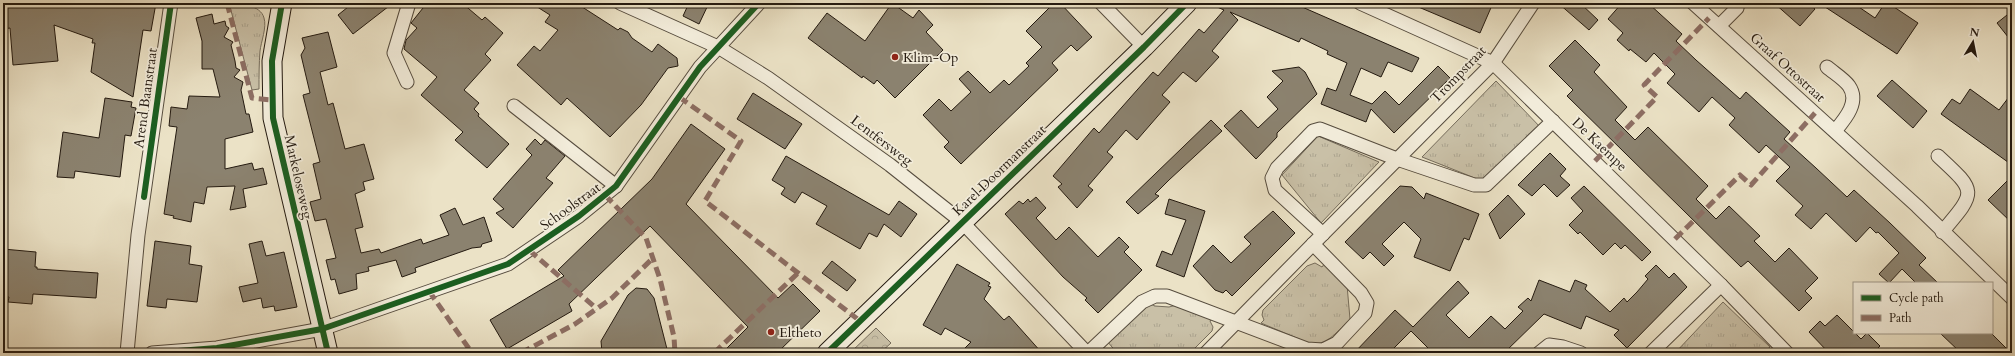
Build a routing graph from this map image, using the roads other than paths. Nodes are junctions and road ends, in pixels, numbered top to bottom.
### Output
1 (171, 3) edge
2 (280, 3) edge
3 (409, 3) edge
4 (620, 3) edge
5 (759, 3) edge
6 (1101, 3) edge
7 (1187, 3) edge
8 (1360, 3) edge
9 (1533, 3) edge
10 (1693, 3) edge
11 (1738, 3) edge
12 (1719, 26) junction
13 (718, 47) junction
14 (1144, 48) junction
15 (1493, 63) junction
16 (1827, 67) dead end
17 (407, 82) dead end
18 (514, 106) dead end
19 (1553, 121) junction
20 (1835, 131) junction
21 (1938, 156) dead end
22 (1397, 159) junction
23 (616, 186) junction
24 (962, 222) junction
25 (1942, 232) junction
26 (1322, 234) junction
27 (1312, 244) junction
28 (1721, 285) junction
29 (2012, 298) edge
30 (1236, 321) junction
31 (322, 329) junction
32 (1780, 351) edge
33 (127, 353) edge
34 (152, 353) edge
35 (328, 353) edge
36 (827, 353) edge
37 (1087, 353) edge
38 (1206, 353) edge
39 (1539, 353) edge
40 (1581, 353) edge
41 (1651, 353) edge

1 - 33 street, Arend Baanstraat
2 - 31 main road, Markeloseweg
3 - 17 street
4 - 13 street, Lentfersweg
5 - 13 street, Schoolstraat
6 - 14 street
7 - 14 main road, Karel Doormanstraat
8 - 15 street, De Kaempe
9 - 15 street, Trompstraat
10 - 12 street, Graaf Ottostraat
11 - 12 street
12 - 20 street, Graaf Ottostraat
13 - 23 street, Schoolstraat
13 - 24 street, Lentfersweg
14 - 24 main road, Karel Doormanstraat
15 - 19 street, De Kaempe
15 - 22 street, Trompstraat
16 - 20 street, Graaf Ottostraat
18 - 23 street, Schoolstraat
19 - 22 street
19 - 28 street, De Kaempe
20 - 25 street, Graaf Ottostraat
21 - 25 street
22 - 26 street, Trompstraat
22 - 26 street
23 - 31 street, Schoolstraat
24 - 36 main road, Karel Doormanstraat
24 - 37 street, Lentfersweg
25 - 29 street, Graaf Ottostraat
26 - 27 street, Trompstraat
27 - 30 street, Trompstraat
27 - 30 street
28 - 32 street, De Kaempe
28 - 41 street
30 - 37 street
30 - 38 street, Trompstraat
31 - 34 street, Schoolstraat
31 - 35 main road, Markeloseweg
39 - 40 street

